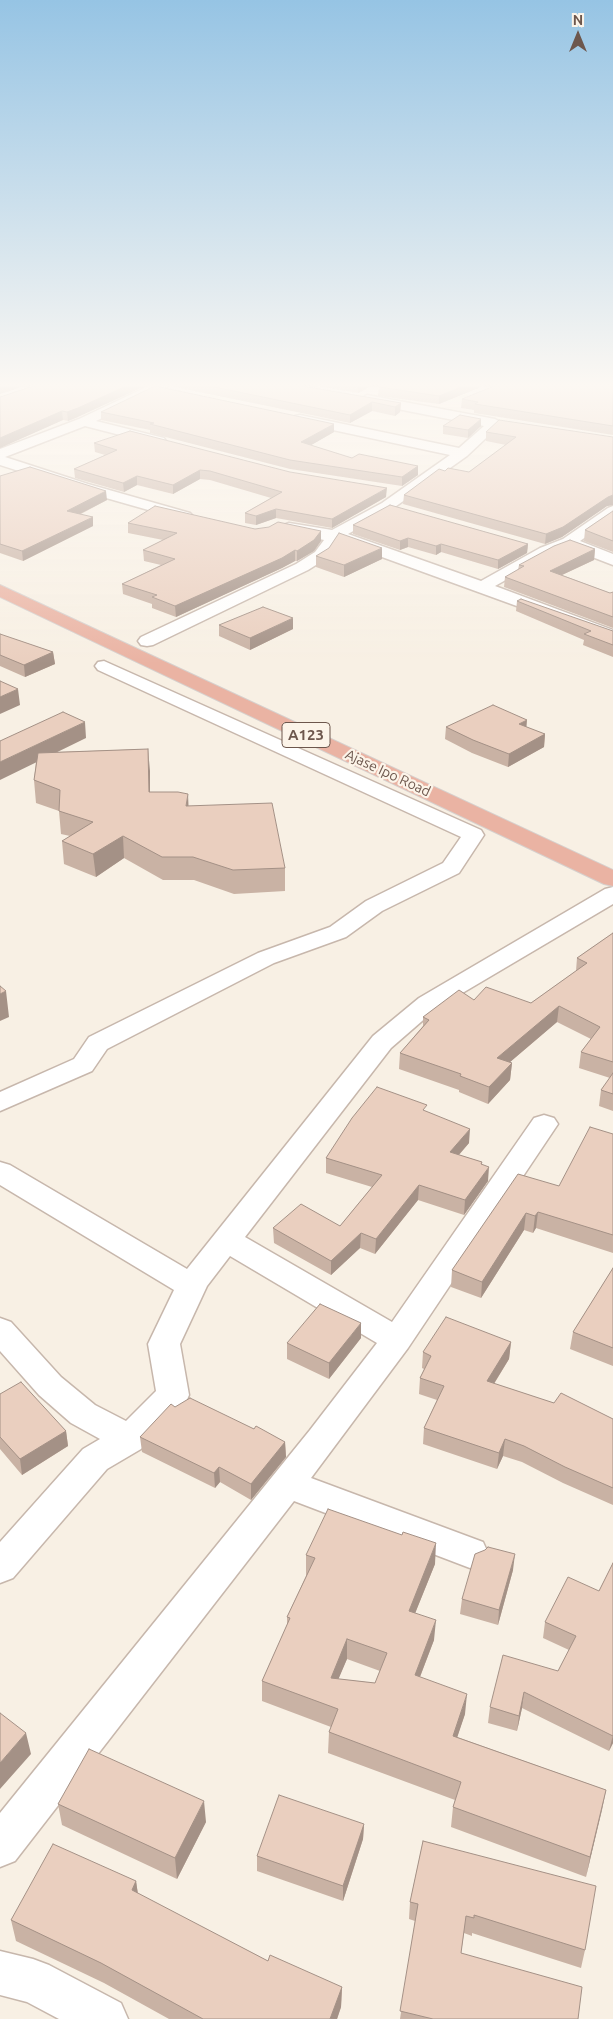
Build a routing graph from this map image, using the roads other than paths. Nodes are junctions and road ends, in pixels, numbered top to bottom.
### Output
1 (49, 476) edge
2 (428, 476) edge
3 (385, 490) edge
4 (404, 493) junction
5 (387, 506) junction
6 (613, 511) edge
7 (406, 512) edge
8 (201, 520) edge
9 (276, 525) edge
10 (335, 535) junction
11 (569, 542) junction
12 (528, 546) edge
13 (546, 551) junction
14 (613, 560) edge
15 (0, 572) edge
16 (482, 587) junction
17 (0, 590) edge
18 (613, 636) edge
19 (147, 641) junction
20 (104, 666) dead end
21 (613, 859) edge
22 (613, 879) edge
23 (613, 894) edge
24 (0, 1102) edge
25 (544, 1124) dead end
26 (0, 1172) edge
27 (226, 1240) junction
28 (192, 1286) junction
29 (0, 1330) edge
30 (396, 1340) junction
31 (129, 1440) junction
32 (288, 1484) junction
33 (470, 1554) dead end
34 (0, 1567) edge
35 (0, 1846) edge
36 (0, 1973) edge
37 (105, 2019) edge

1 - 8 street
2 - 4 street
3 - 4 street
4 - 5 street
5 - 7 street
5 - 10 street
6 - 11 street
9 - 10 street
10 - 16 street
10 - 19 street
11 - 13 street
11 - 14 street
12 - 13 street
13 - 16 street
15 - 19 highway, Ajase Ipo Road / A123
16 - 18 street
17 - 22 highway, Ajase Ipo Road / A123
19 - 21 highway, Ajase Ipo Road / A123
20 - 24 street
23 - 27 street
25 - 30 street
26 - 28 street
27 - 28 street
27 - 30 street
28 - 31 street
29 - 31 street
30 - 32 street
31 - 34 street
32 - 33 street
32 - 35 street
36 - 37 street

